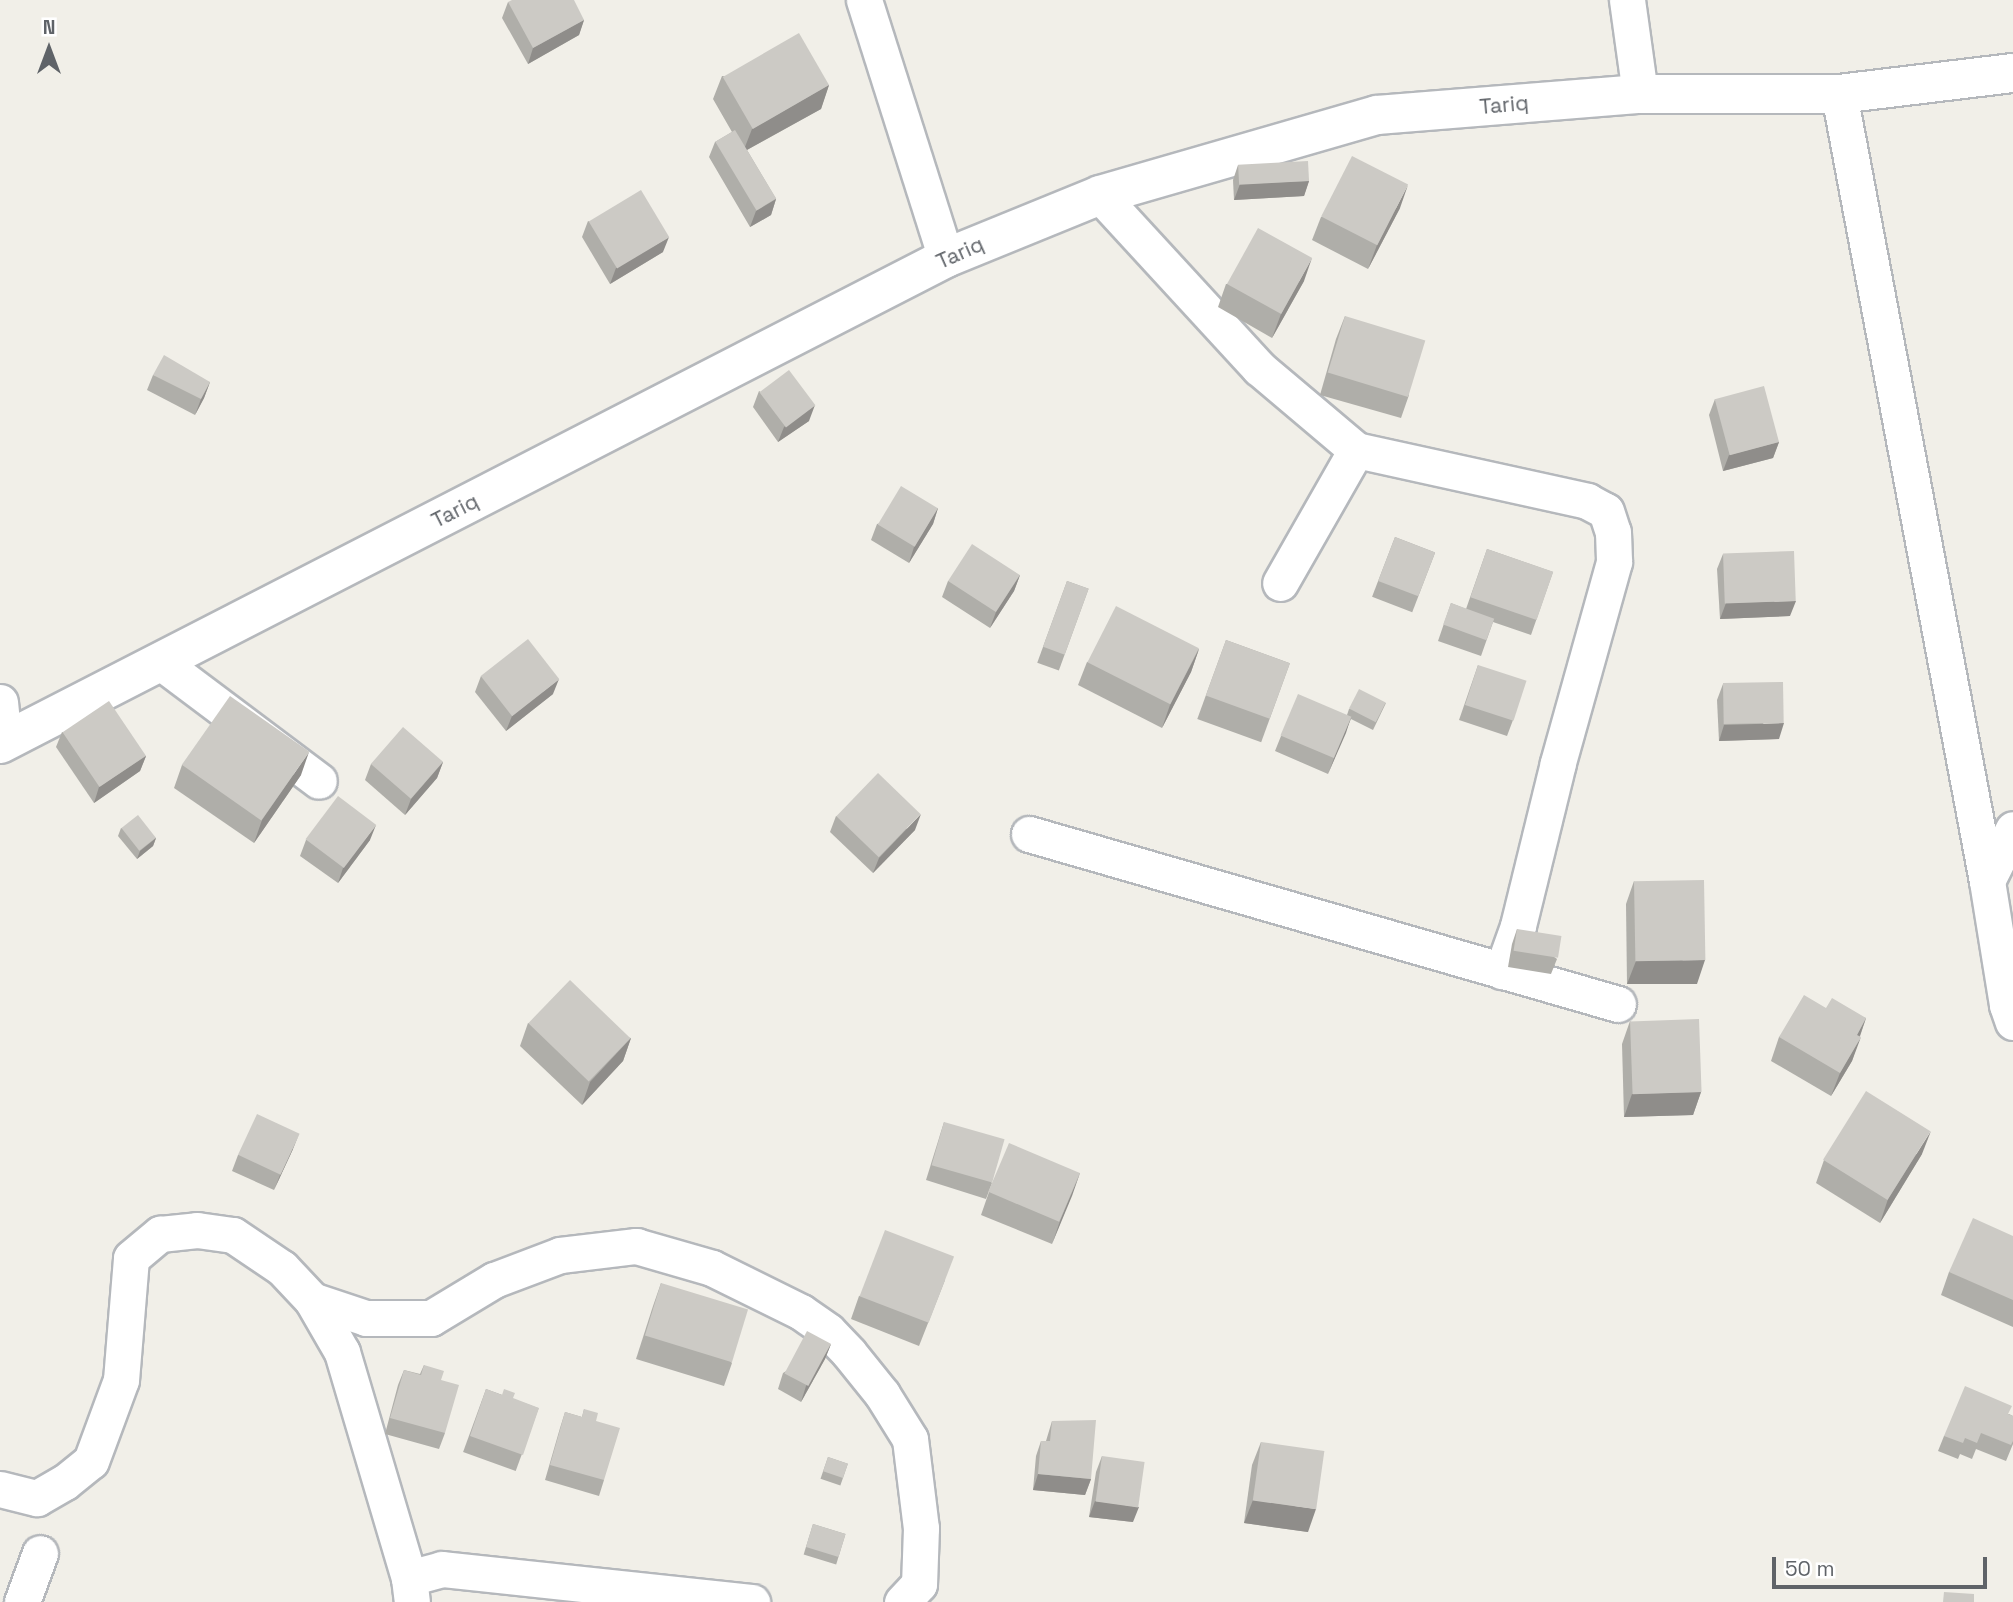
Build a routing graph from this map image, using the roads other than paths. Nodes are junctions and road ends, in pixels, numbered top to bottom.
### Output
1 (864, 0) edge
2 (1627, 0) edge
3 (2013, 73) edge
4 (1640, 94) junction
5 (1839, 94) junction
6 (1100, 195) junction
7 (947, 258) junction
8 (1356, 450) junction
9 (1280, 583) dead end
10 (162, 663) junction
11 (0, 702) edge
12 (2, 743) edge
13 (318, 781) dead end
14 (2013, 829) edge
15 (1029, 834) dead end
16 (1987, 881) junction
17 (1502, 971) junction
18 (1618, 1004) dead end
19 (2013, 1022) edge
20 (312, 1300) junction
21 (0, 1489) edge
22 (40, 1553) dead end
23 (410, 1590) edge
24 (22, 1602) edge
25 (752, 1602) edge
26 (902, 1602) edge

1 - 7 street
2 - 4 street
3 - 5 main road, Tariq
4 - 5 main road, Tariq
4 - 6 main road, Tariq
5 - 16 street
6 - 7 main road, Tariq
6 - 8 street
7 - 10 main road, Tariq
8 - 9 street
8 - 17 street
10 - 12 main road, Tariq
10 - 13 street
11 - 12 street
14 - 16 street
15 - 17 street
16 - 19 street
17 - 18 street
20 - 21 street
20 - 23 street
20 - 26 street
22 - 24 street
23 - 25 street

